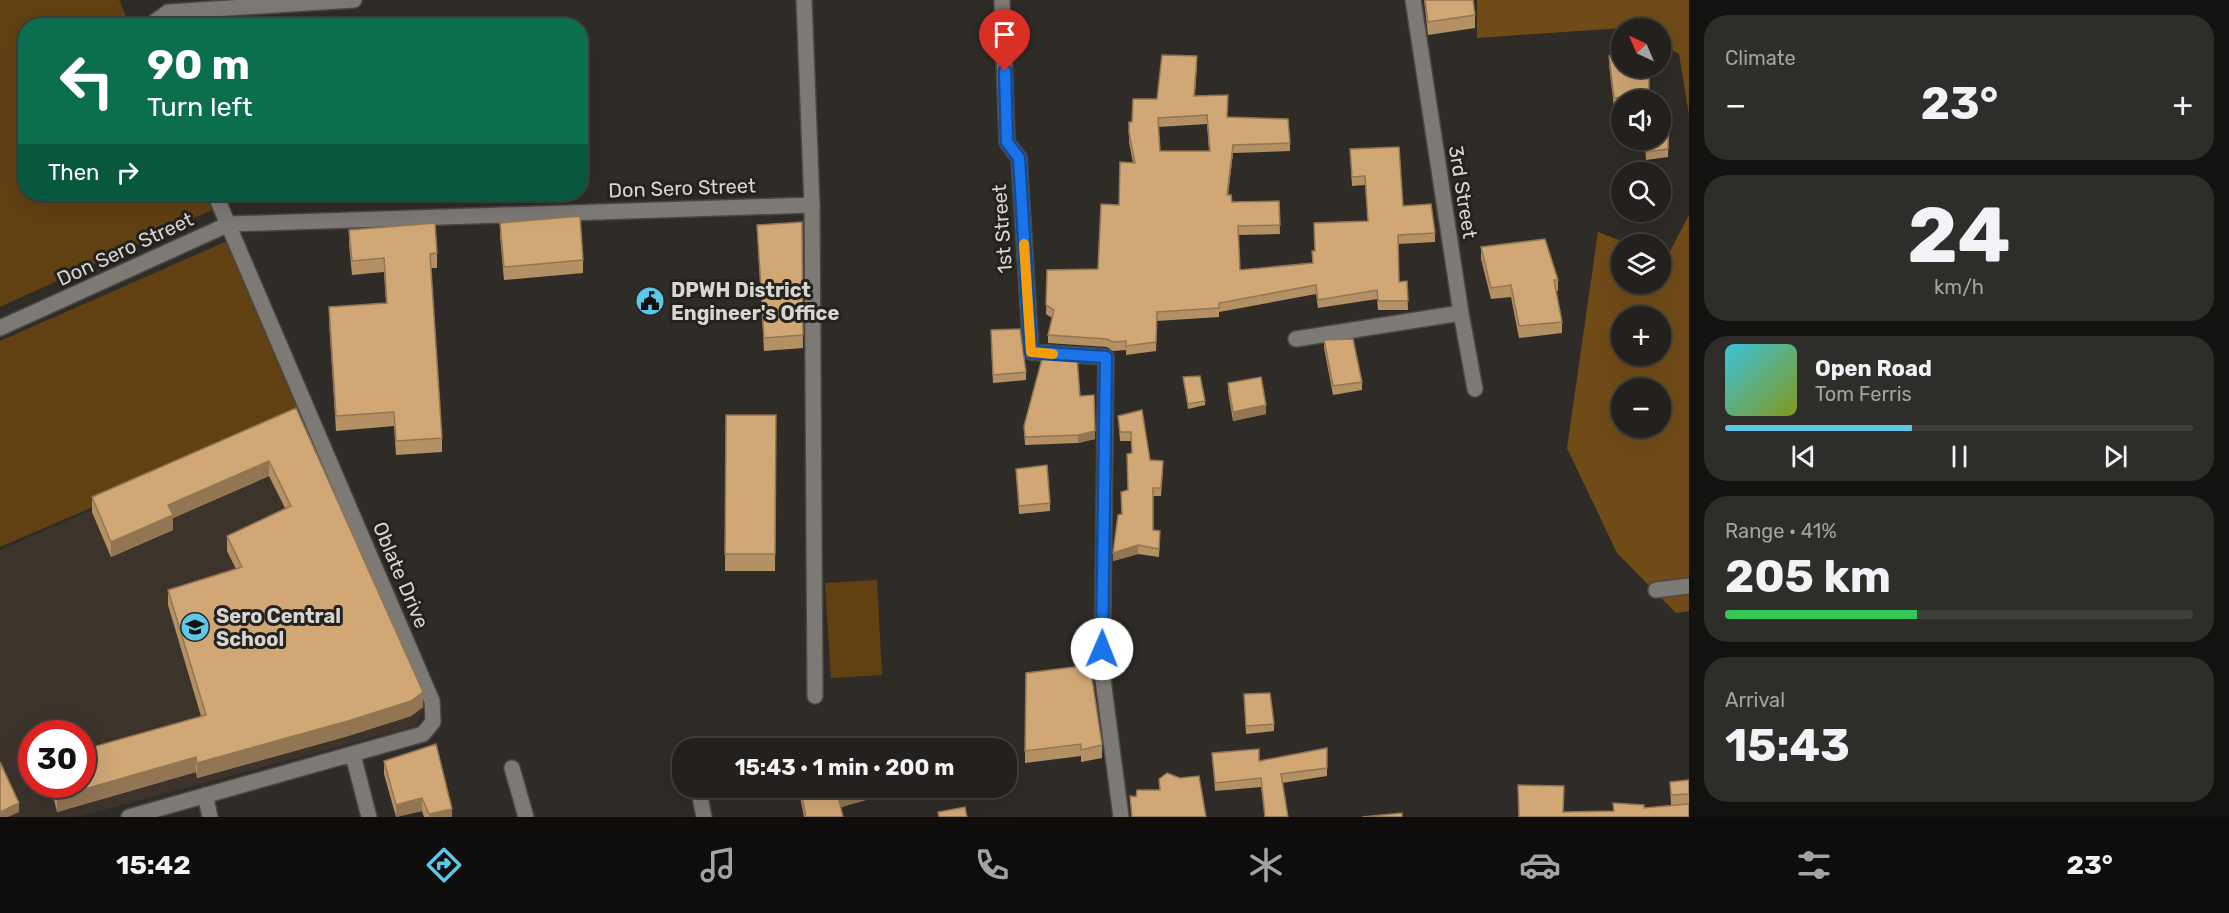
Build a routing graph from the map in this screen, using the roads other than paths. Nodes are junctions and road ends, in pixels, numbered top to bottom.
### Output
1 (354, 0) edge
2 (804, 0) edge
3 (1002, 0) edge
4 (1413, 0) edge
5 (160, 18) edge
6 (218, 201) edge
7 (812, 205) junction
8 (229, 224) junction
9 (1461, 313) junction
10 (0, 328) edge
11 (1296, 339) dead end
12 (1475, 389) dead end
13 (1689, 586) edge
14 (1656, 590) dead end
15 (815, 696) dead end
16 (353, 755) junction
17 (512, 768) dead end
18 (205, 795) junction
19 (700, 798) edge
20 (129, 817) edge
21 (210, 817) edge
22 (369, 817) edge
23 (526, 817) edge
24 (704, 817) edge
25 (1121, 817) edge

1 - 5 street
2 - 7 street
3 - 25 street, 1st Street
4 - 9 street, 3rd Street
6 - 8 street, Oblate Drive
7 - 8 street, Don Sero Street
7 - 15 street
8 - 10 street, Don Sero Street
8 - 16 street, Oblate Drive
9 - 11 street
9 - 12 street, 3rd Street
13 - 14 street
16 - 18 street, Oblate Drive
16 - 22 street
17 - 23 street
18 - 20 street, Oblate Drive
18 - 21 street
19 - 24 street

